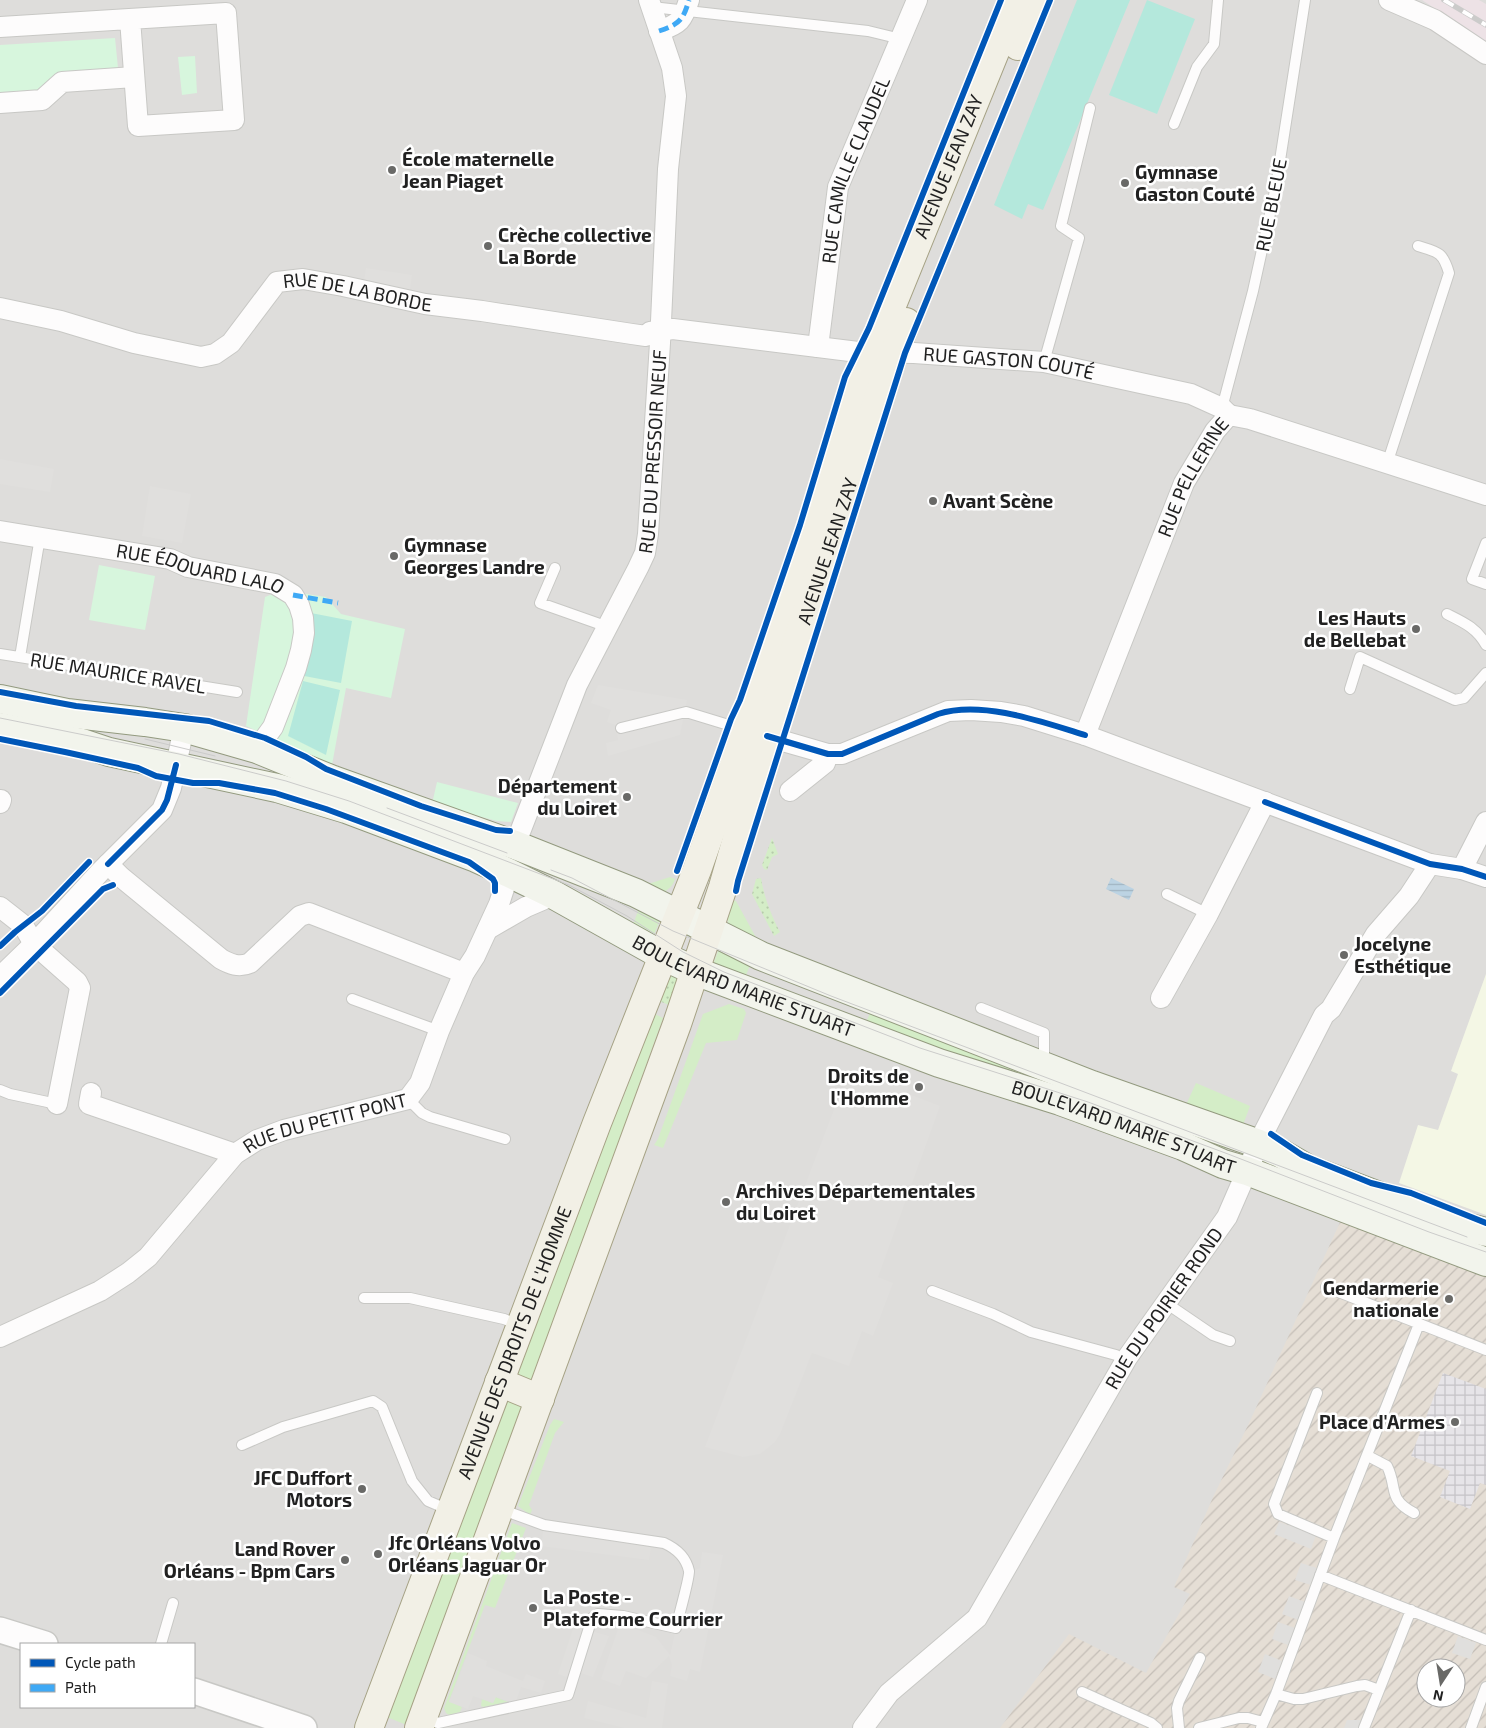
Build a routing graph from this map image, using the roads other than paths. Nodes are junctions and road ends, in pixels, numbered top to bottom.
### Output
1 (917, 0) edge
2 (1016, 0) edge
3 (1037, 0) edge
4 (1218, 0) edge
5 (1305, 0) edge
6 (1389, 0) edge
7 (651, 3) edge
8 (688, 5) edge
9 (130, 19) junction
10 (0, 27) edge
11 (660, 31) junction
12 (901, 39) junction
13 (1486, 54) edge
14 (134, 77) junction
15 (0, 103) edge
16 (1090, 108) dead end
17 (1174, 124) dead end
18 (1418, 246) dead end
19 (0, 308) edge
20 (660, 330) junction
21 (818, 347) junction
22 (884, 352) junction
23 (1044, 362) junction
24 (1226, 411) junction
25 (1387, 464) junction
26 (1486, 495) edge
27 (0, 531) edge
28 (40, 537) junction
29 (1486, 543) edge
30 (556, 568) dead end
31 (1486, 584) edge
32 (1447, 614) dead end
33 (608, 627) junction
34 (1486, 645) edge
35 (0, 654) edge
36 (20, 658) junction
37 (1486, 673) edge
38 (1350, 689) dead end
39 (237, 692) dead end
40 (0, 699) edge
41 (0, 727) edge
42 (184, 728) junction
43 (621, 728) dead end
44 (756, 733) junction
45 (1085, 735) junction
46 (257, 749) junction
47 (828, 754) junction
48 (176, 765) junction
49 (790, 791) dead end
50 (1264, 802) junction
51 (1486, 822) edge
52 (515, 845) junction
53 (108, 864) junction
54 (1430, 864) junction
55 (1462, 869) junction
56 (509, 873) junction
57 (1486, 877) edge
58 (1167, 894) dead end
59 (554, 895) junction
60 (0, 907) edge
61 (1208, 914) junction
62 (680, 915) junction
63 (488, 929) junction
64 (708, 929) junction
65 (34, 944) junction
66 (663, 956) junction
67 (695, 971) junction
68 (464, 973) junction
69 (1, 974) edge
70 (1161, 998) dead end
71 (352, 999) dead end
72 (981, 1008) dead end
73 (439, 1031) junction
74 (1042, 1066) junction
75 (0, 1090) edge
76 (91, 1094) dead end
77 (408, 1099) junction
78 (57, 1104) joint
79 (505, 1139) dead end
80 (1259, 1144) junction
81 (235, 1154) junction
82 (1247, 1171) junction
83 (1486, 1232) edge
84 (1486, 1262) edge
85 (1326, 1288) dead end
86 (932, 1291) dead end
87 (364, 1298) dead end
88 (1166, 1303) junction
89 (1419, 1324) junction
90 (520, 1325) junction
91 (0, 1337) edge
92 (1230, 1342) dead end
93 (1486, 1350) edge
94 (1126, 1361) junction
95 (498, 1382) junction
96 (1317, 1393) dead end
97 (545, 1401) junction
98 (242, 1445) dead end
99 (1368, 1456) junction
100 (499, 1509) junction
101 (450, 1510) junction
102 (1414, 1513) dead end
103 (1334, 1538) junction
104 (1320, 1575) junction
105 (173, 1603) dead end
106 (1411, 1610) junction
107 (0, 1630) edge
108 (1486, 1640) edge
109 (41, 1643) edge
110 (161, 1643) edge
111 (1200, 1658) dead end
112 (1486, 1687) edge
113 (1379, 1690) junction
114 (195, 1691) edge
115 (1082, 1692) dead end
116 (1276, 1694) junction
117 (421, 1723) edge
118 (1262, 1725) edge
119 (304, 1728) edge
120 (369, 1728) edge
121 (863, 1728) edge
122 (1157, 1728) edge
123 (1179, 1728) edge
124 (1200, 1728) edge
125 (1364, 1728) edge
126 (1471, 1728) edge

1 - 12 street, RUE CAMILLE CLAUDEL
2 - 22 main road, AVENUE JEAN ZAY
3 - 22 main road, AVENUE JEAN ZAY
4 - 17 lane
5 - 24 lane, RUE BLEUE
6 - 13 street
7 - 8 lane
7 - 11 street, RUE DU PRESSOIR NEUF
8 - 11 street
8 - 12 lane
9 - 10 street
9 - 14 street
9 - 14 street
11 - 20 street, RUE DU PRESSOIR NEUF
12 - 21 street, RUE CAMILLE CLAUDEL
14 - 15 street
16 - 23 lane
18 - 25 lane
19 - 20 street, RUE DE LA BORDE
20 - 21 street, RUE GASTON COUTÉ
20 - 33 street, RUE DU PRESSOIR NEUF
21 - 22 street, RUE GASTON COUTÉ
22 - 23 street, RUE GASTON COUTÉ
22 - 44 main road, AVENUE JEAN ZAY
23 - 24 street, RUE GASTON COUTÉ
24 - 25 street, RUE PELLERINE
24 - 45 street, RUE PELLERINE
25 - 26 street, RUE PELLERINE
27 - 28 street, RUE ÉDOUARD LALO
28 - 36 lane
28 - 46 street, RUE ÉDOUARD LALO
29 - 31 lane
30 - 33 lane
32 - 34 lane
33 - 52 street, RUE DU PRESSOIR NEUF
35 - 36 lane, RUE MAURICE RAVEL
36 - 39 lane, RUE MAURICE RAVEL
37 - 38 lane
40 - 42 main road, BOULEVARD MARIE STUART
41 - 48 main road, BOULEVARD MARIE STUART
42 - 46 main road, BOULEVARD MARIE STUART
42 - 48 street
43 - 44 lane
44 - 47 street
44 - 62 main road, AVENUE JEAN ZAY
44 - 64 main road, AVENUE JEAN ZAY
45 - 47 street
45 - 50 street
46 - 52 main road, BOULEVARD MARIE STUART
47 - 49 street
48 - 53 street
48 - 56 main road, BOULEVARD MARIE STUART
50 - 54 street
50 - 61 street
51 - 55 street
52 - 62 main road, BOULEVARD MARIE STUART
53 - 65 street
53 - 68 street
54 - 55 street
54 - 80 street, RUE DU POIRIER ROND
55 - 57 street
56 - 59 main road, BOULEVARD MARIE STUART
56 - 63 street, RUE DU PETIT PONT
58 - 61 lane
59 - 63 street
59 - 66 main road, BOULEVARD MARIE STUART
60 - 65 street
61 - 70 street
62 - 64 main road, BOULEVARD MARIE STUART
62 - 66 main road, AVENUE JEAN ZAY
63 - 68 street, RUE DU PETIT PONT
64 - 67 main road, AVENUE JEAN ZAY
64 - 74 main road, BOULEVARD MARIE STUART
65 - 69 street
65 - 78 street
66 - 67 main road, BOULEVARD MARIE STUART
66 - 90 main road, AVENUE DES DROITS DE L'HOMME
67 - 82 main road, BOULEVARD MARIE STUART
67 - 97 main road
68 - 73 street, RUE DU PETIT PONT
71 - 73 lane
72 - 74 lane
73 - 77 street, RUE DU PETIT PONT
74 - 80 main road, BOULEVARD MARIE STUART
75 - 78 lane
76 - 81 street, RUE DU PETIT PONT
77 - 79 lane
77 - 81 street, RUE DU PETIT PONT
80 - 82 street, RUE DU POIRIER ROND
80 - 83 main road, BOULEVARD MARIE STUART
81 - 91 street, RUE DU PETIT PONT
82 - 84 main road, BOULEVARD MARIE STUART
82 - 88 street, RUE DU POIRIER ROND
85 - 89 lane
86 - 94 lane
87 - 90 lane
88 - 92 lane
88 - 94 street, RUE DU POIRIER ROND
89 - 93 lane
89 - 99 lane
90 - 95 main road, AVENUE DES DROITS DE L'HOMME
94 - 121 street, RUE DU POIRIER ROND
95 - 97 main road
95 - 101 main road, AVENUE DES DROITS DE L'HOMME
96 - 103 lane
97 - 100 main road
98 - 101 lane
99 - 102 lane
99 - 103 lane
100 - 117 main road
100 - 117 lane
101 - 120 main road, AVENUE DES DROITS DE L'HOMME
103 - 104 lane
104 - 106 lane
104 - 116 lane
105 - 110 lane
106 - 108 lane
106 - 113 lane
107 - 109 street
111 - 123 lane
112 - 126 lane
113 - 116 lane
113 - 125 lane
114 - 119 street
115 - 122 lane
116 - 118 lane
118 - 124 lane

